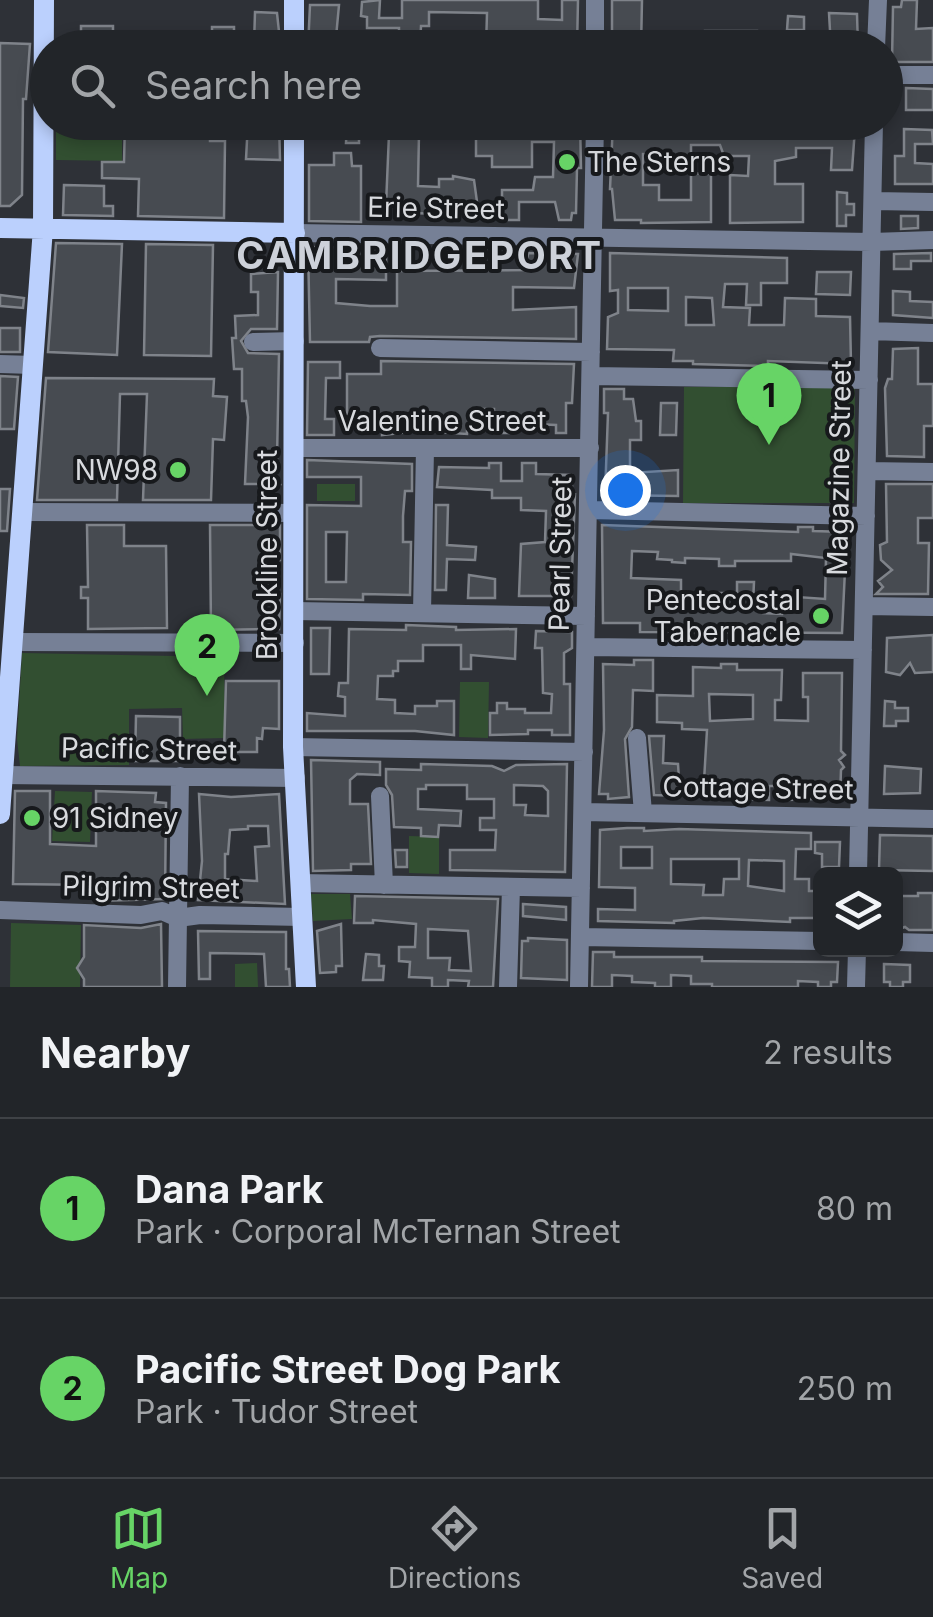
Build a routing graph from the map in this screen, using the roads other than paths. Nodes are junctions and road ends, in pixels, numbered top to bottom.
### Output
1 (44, 0) edge
2 (294, 0) edge
3 (595, 0) edge
4 (878, 0) edge
5 (44, 30) edge
6 (294, 30) edge
7 (594, 30) edge
8 (877, 30) edge
9 (903, 74) edge
10 (933, 75) edge
11 (44, 140) edge
12 (294, 140) edge
13 (594, 140) edge
14 (874, 140) edge
15 (873, 201) junction
16 (933, 202) edge
17 (0, 228) edge
18 (43, 228) junction
19 (294, 233) junction
20 (592, 238) junction
21 (933, 240) edge
22 (872, 242) junction
23 (870, 331) junction
24 (933, 333) edge
25 (295, 341) junction
26 (253, 342) dead end
27 (380, 348) dead end
28 (591, 352) junction
29 (0, 364) edge
30 (33, 365) junction
31 (591, 376) junction
32 (869, 380) junction
33 (294, 448) junction
34 (425, 448) junction
35 (590, 448) junction
36 (867, 471) junction
37 (933, 472) edge
38 (589, 510) junction
39 (22, 512) junction
40 (294, 513) junction
41 (866, 516) junction
42 (864, 606) junction
43 (933, 607) edge
44 (294, 611) junction
45 (422, 613) junction
46 (586, 616) junction
47 (13, 642) junction
48 (294, 643) junction
49 (586, 647) junction
50 (863, 650) junction
51 (637, 738) dead end
52 (293, 747) junction
53 (584, 752) junction
54 (2, 775) edge
55 (180, 776) junction
56 (296, 778) junction
57 (380, 796) dead end
58 (582, 812) junction
59 (0, 814) edge
60 (643, 814) junction
61 (859, 818) junction
62 (933, 819) edge
63 (858, 867) edge
64 (300, 883) junction
65 (384, 885) junction
66 (511, 887) junction
67 (580, 888) junction
68 (0, 910) edge
69 (301, 917) junction
70 (178, 918) junction
71 (580, 937) junction
72 (813, 941) edge
73 (903, 942) edge
74 (933, 943) edge
75 (857, 957) edge
76 (176, 987) edge
77 (306, 987) edge
78 (508, 987) edge
79 (579, 987) edge
80 (856, 987) edge

1 - 5 main road
2 - 6 main road
3 - 7 street
4 - 8 street
9 - 10 street
11 - 18 main road
12 - 19 main road, Brookline Street
13 - 20 street, Pearl Street
14 - 15 street, Magazine Street
15 - 16 street
15 - 22 street, Magazine Street
17 - 18 main road, Erie Street
18 - 19 main road, Erie Street
18 - 30 main road
19 - 20 street, Erie Street
19 - 25 main road, Brookline Street
20 - 22 street, Erie Street
20 - 28 street, Pearl Street
21 - 22 street, Erie Street
22 - 23 street, Magazine Street
23 - 24 street
23 - 32 street, Magazine Street
25 - 26 street
25 - 33 main road, Brookline Street
27 - 28 street
28 - 31 street, Pearl Street
29 - 30 street
30 - 39 main road
31 - 32 street
31 - 35 street, Pearl Street
32 - 36 street, Magazine Street
33 - 34 street, Valentine Street
33 - 40 main road, Brookline Street
34 - 35 street, Valentine Street
34 - 45 street
35 - 38 street, Pearl Street
36 - 37 street
36 - 41 street, Magazine Street
38 - 41 street
38 - 46 street, Pearl Street
39 - 40 street
39 - 47 main road
40 - 44 main road, Brookline Street
41 - 42 street, Magazine Street
42 - 43 street
42 - 50 street, Magazine Street
44 - 45 street
44 - 48 main road, Brookline Street
45 - 46 street
46 - 49 street, Pearl Street
47 - 48 street
47 - 54 main road
48 - 52 main road, Brookline Street
49 - 50 street
49 - 53 street, Pearl Street
50 - 61 street, Magazine Street
51 - 60 street
52 - 53 street
52 - 56 main road, Brookline Street
53 - 58 street, Pearl Street
54 - 55 street, Pacific Street
54 - 59 main road
55 - 56 street, Pacific Street
55 - 70 street
56 - 64 main road, Brookline Street
57 - 65 street
58 - 60 street, Cottage Street
58 - 67 street, Pearl Street
60 - 61 street, Cottage Street
61 - 62 street, Cottage Street
61 - 63 street, Magazine Street
64 - 65 street
64 - 69 main road, Brookline Street
65 - 66 street
66 - 67 street
66 - 78 street
67 - 71 street, Pearl Street
68 - 70 street, Pilgrim Street
69 - 70 street, Pilgrim Street
69 - 77 main road, Brookline Street
70 - 76 street
71 - 72 street
71 - 79 street, Pearl Street
73 - 74 street
75 - 80 street

